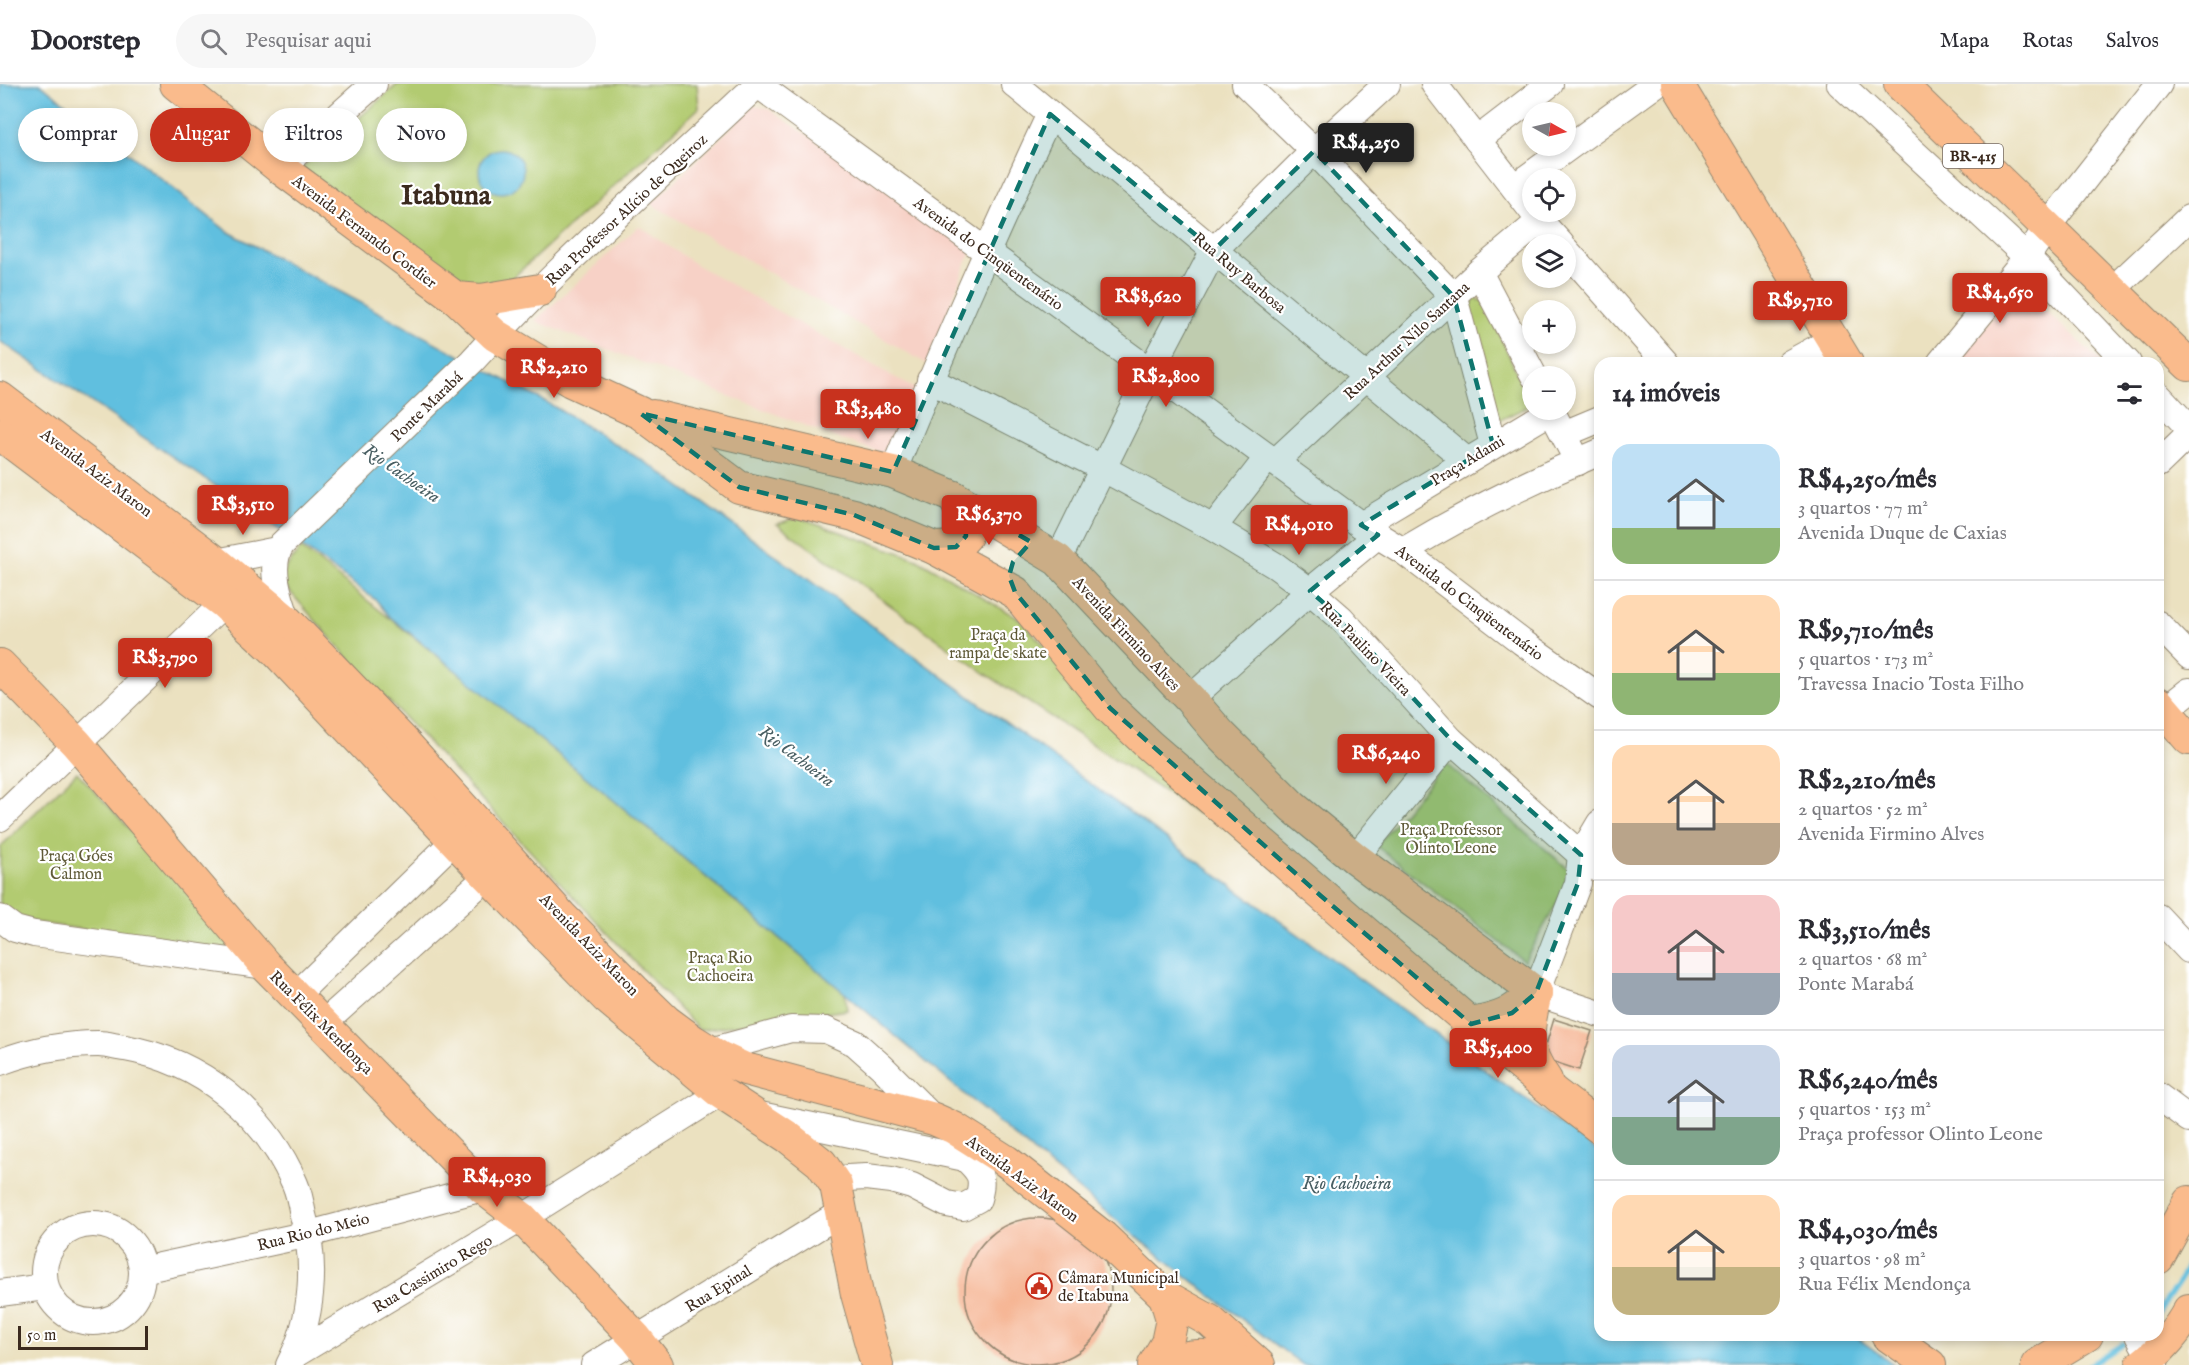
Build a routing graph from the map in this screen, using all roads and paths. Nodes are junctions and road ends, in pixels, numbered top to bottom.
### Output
1 (176, 84) edge
2 (374, 84) edge
3 (758, 84) edge
4 (1014, 84) edge
5 (1245, 84) edge
6 (1387, 84) edge
7 (1434, 84) edge
8 (1550, 84) edge
9 (1656, 84) edge
10 (1677, 84) edge
11 (1840, 84) edge
12 (1900, 84) edge
13 (2159, 84) edge
14 (1050, 114) junction
15 (1477, 140) junction
16 (1314, 151) junction
17 (280, 168) junction
18 (1514, 188) junction
19 (1522, 198) edge
20 (2189, 218) edge
21 (1539, 222) edge
22 (1541, 222) edge
23 (2047, 227) junction
24 (1552, 234) edge
25 (1214, 249) junction
26 (986, 252) junction
27 (2027, 257) junction
28 (1576, 261) edge
29 (1479, 272) junction
30 (540, 290) junction
31 (2111, 291) junction
32 (1454, 297) junction
33 (456, 298) junction
34 (495, 335) junction
35 (1839, 351) edge
36 (1661, 357) edge
37 (1814, 357) edge
38 (1945, 357) edge
39 (2122, 357) edge
40 (2189, 365) edge
41 (1529, 366) edge
42 (1151, 370) junction
43 (1365, 378) junction
44 (930, 380) junction
45 (0, 398) edge
46 (2164, 401) edge
47 (640, 413) junction
48 (1534, 420) edge
49 (1556, 420) edge
50 (1594, 422) edge
51 (2189, 428) edge
52 (0, 434) edge
53 (1564, 434) junction
54 (2189, 434) edge
55 (1493, 445) junction
56 (1589, 457) edge
57 (2164, 458) edge
58 (1272, 459) junction
59 (1466, 460) junction
60 (1104, 470) junction
61 (893, 472) junction
62 (954, 497) junction
63 (1213, 528) junction
64 (1369, 530) junction
65 (280, 547) junction
66 (934, 548) junction
67 (1403, 551) junction
68 (1049, 554) junction
69 (216, 562) junction
70 (1310, 591) junction
71 (1015, 592) junction
72 (224, 603) junction
73 (288, 622) junction
74 (2164, 630) edge
75 (2189, 656) edge
76 (0, 665) edge
77 (1594, 693) edge
78 (1190, 699) junction
79 (2171, 702) edge
80 (2189, 739) edge
81 (1451, 740) junction
82 (76, 743) junction
83 (0, 818) edge
84 (454, 841) junction
85 (1355, 858) junction
86 (1591, 862) edge
87 (488, 876) junction
88 (0, 918) edge
89 (2164, 923) edge
90 (2189, 950) edge
91 (266, 966) junction
92 (1536, 993) junction
93 (296, 995) junction
94 (1594, 1012) edge
95 (324, 1023) junction
96 (1471, 1024) junction
97 (710, 1051) junction
98 (0, 1062) edge
99 (721, 1093) junction
100 (1557, 1095) junction
101 (2164, 1100) edge
102 (753, 1113) junction
103 (934, 1119) junction
104 (2189, 1119) edge
105 (1594, 1123) edge
106 (483, 1188) junction
107 (839, 1199) junction
108 (2189, 1202) edge
109 (522, 1218) junction
110 (309, 1233) junction
111 (2164, 1247) edge
112 (142, 1270) junction
113 (45, 1287) junction
114 (0, 1293) edge
115 (1165, 1296) junction
116 (2189, 1310) edge
117 (636, 1338) junction
118 (2164, 1339) edge
119 (1896, 1341) edge
120 (2075, 1341) edge
121 (2162, 1341) edge
122 (2147, 1356) edge
123 (294, 1362) edge
124 (594, 1365) edge
125 (657, 1365) edge
126 (877, 1365) edge
127 (1154, 1365) edge
128 (1160, 1365) edge
129 (1253, 1365) edge
130 (1259, 1365) edge
131 (1930, 1365) edge
132 (2037, 1365) edge

1 - 17 main road, Avenida Fernando Cordier
2 - 17 street
3 - 26 street, Avenida do Cinqüentenário
3 - 30 street, Rua Professor Alício de Queiroz
4 - 14 street, Rua Ruy Barbosa
5 - 16 street
6 - 16 street
7 - 15 street
8 - 15 street
9 - 18 street
10 - 35 main road
11 - 27 street, BR-415
12 - 23 main road, BR-415
13 - 23 street
14 - 25 street, Rua Ruy Barbosa
14 - 26 street
15 - 18 street
16 - 25 street
16 - 32 street
17 - 33 main road, Avenida Fernando Cordier
18 - 19 street
20 - 31 street
21 - 29 street, Rua Arthur Nilo Santana
22 - 24 street
23 - 27 street
23 - 31 main road, BR-415
25 - 42 street
25 - 43 street, Rua Ruy Barbosa
26 - 42 street, Avenida do Cinqüentenário
26 - 44 street
27 - 38 street
27 - 39 street, BR-415
28 - 36 street
29 - 32 street, Rua Arthur Nilo Santana
29 - 41 street
30 - 33 main road
30 - 34 street, Rua Professor Alício de Queiroz
31 - 40 main road, BR-415
32 - 43 street, Rua Arthur Nilo Santana
32 - 55 street
33 - 34 main road, Avenida Fernando Cordier
34 - 47 main road, Avenida Firmino Alves
34 - 65 street, Ponte Marabá
35 - 37 street
42 - 58 street, Avenida do Cinqüentenário
42 - 60 street
43 - 58 street, Rua Arthur Nilo Santana
43 - 59 street, Rua Ruy Barbosa
44 - 60 street, Rua Paulino Vieira
44 - 61 street
45 - 69 main road, Avenida Aziz Maron
46 - 51 street
47 - 61 main road, Avenida Firmino Alves
47 - 66 main road, Avenida Firmino Alves
48 - 55 street, Praça Adami
49 - 53 street, Praça Adami
50 - 53 street
52 - 72 main road, Avenida Aziz Maron
53 - 56 street, Praça Adami
54 - 57 street
55 - 59 street, Praça Adami
56 - 67 street, Praça Adami
58 - 63 street, Rua Arthur Nilo Santana
58 - 64 street, Avenida do Cinqüentenário
59 - 64 street, Praça Adami
60 - 63 street, Rua Paulino Vieira
60 - 68 street
61 - 62 main road, Avenida Firmino Alves
62 - 66 main road
62 - 68 main road, Avenida Firmino Alves
63 - 70 street, Rua Paulino Vieira
64 - 67 street, Avenida do Cinqüentenário
64 - 70 street, Praça Adami
65 - 69 street
65 - 73 street
66 - 71 main road, Avenida Firmino Alves
67 - 77 street, Avenida do Cinqüentenário
68 - 71 main road
68 - 78 main road, Avenida Firmino Alves
69 - 73 main road, Avenida Aziz Maron
70 - 78 street, Praça Adami
70 - 81 street, Rua Paulino Vieira
71 - 96 main road, Avenida Firmino Alves
72 - 82 street
72 - 84 main road, Avenida Aziz Maron
73 - 97 main road, Avenida Aziz Maron
74 - 75 street
76 - 82 main road, Rua Félix Mendonça
78 - 85 main road, Avenida Firmino Alves
79 - 80 main road
81 - 85 street
81 - 86 street, Rua Paulino Vieira
82 - 83 street
82 - 91 main road, Rua Félix Mendonça
84 - 87 main road, Avenida Aziz Maron
84 - 93 street
85 - 92 main road, Avenida Firmino Alves
86 - 92 street
87 - 95 street
87 - 99 main road, Avenida Aziz Maron
88 - 91 street
89 - 90 street
91 - 93 main road, Rua Félix Mendonça
92 - 94 street
92 - 96 main road
92 - 100 main road
93 - 95 main road, Rua Félix Mendonça
95 - 106 main road, Rua Félix Mendonça
96 - 100 main road, Avenida Firmino Alves
97 - 103 main road, Avenida Aziz Maron
97 - 103 street
98 - 110 street, Rua Cassimiro Rego
99 - 102 main road, Avenida Aziz Maron
99 - 109 street, Rua Cassimiro Rego
100 - 105 main road
101 - 104 street
102 - 107 main road, Avenida Aziz Maron
102 - 107 street, Rua Epinal
103 - 115 main road, Avenida Aziz Maron
106 - 109 main road, Rua Félix Mendonça
106 - 110 street, Rua Rio do Meio
107 - 117 street, Rua Epinal
107 - 126 main road, Avenida Aziz Maron
108 - 111 main road
109 - 117 main road, Rua Félix Mendonça
109 - 123 street, Rua Cassimiro Rego
110 - 112 street, Rua Rio do Meio
110 - 123 street, Rua Cassimiro Rego
112 - 113 street
112 - 113 street
113 - 114 street
115 - 127 main road
115 - 130 main road, Avenida Aziz Maron
116 - 118 main road
117 - 124 street, Rua Epinal
117 - 125 main road, Rua Félix Mendonça
119 - 131 main road
120 - 132 main road
121 - 122 main road
128 - 129 main road

